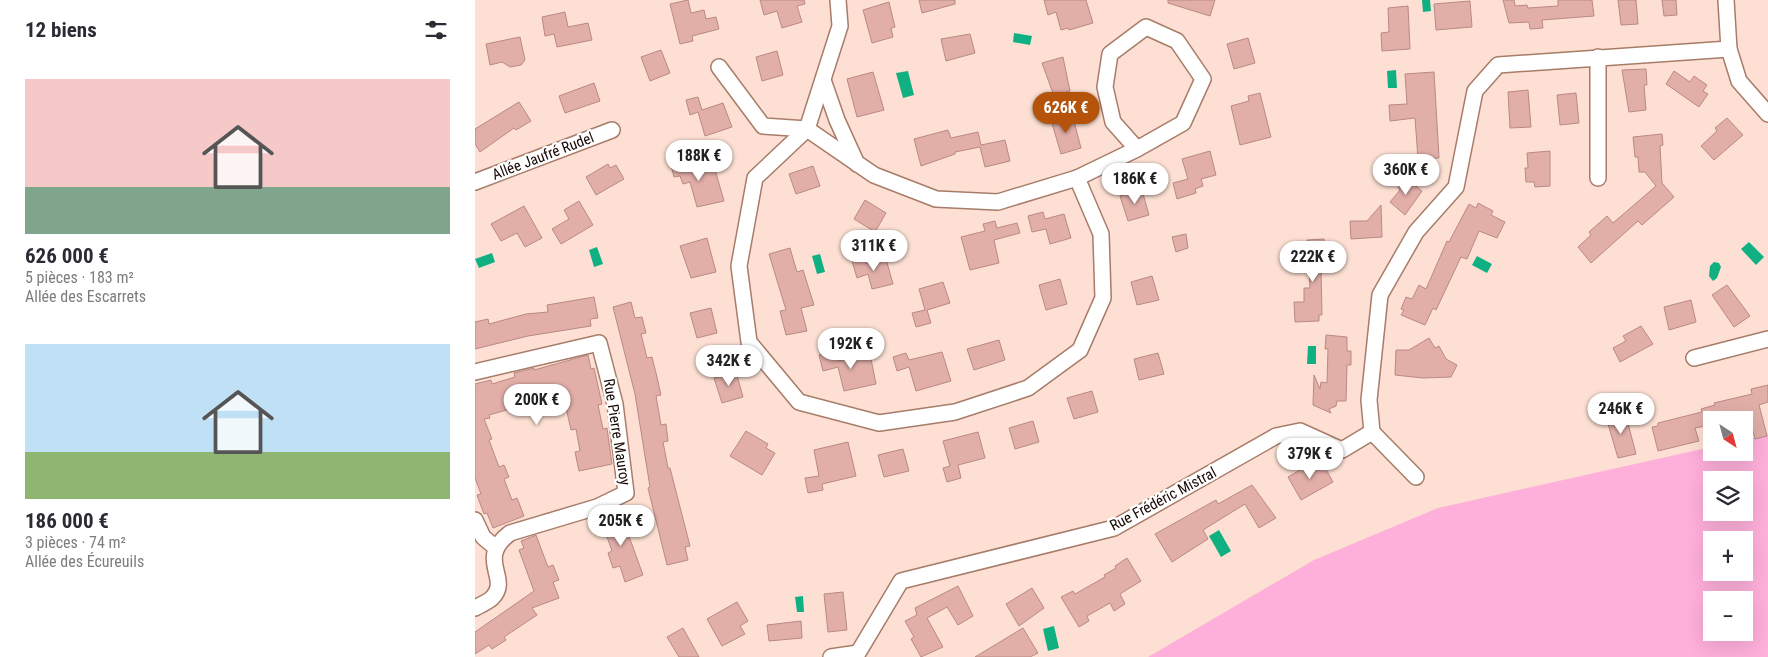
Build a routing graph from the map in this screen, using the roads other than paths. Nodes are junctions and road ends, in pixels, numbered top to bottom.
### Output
1 (838, 0) edge
2 (1726, 0) edge
3 (1729, 50) junction
4 (1598, 57) junction
5 (719, 67) dead end
6 (823, 80) junction
7 (1768, 114) edge
8 (807, 129) junction
9 (612, 130) dead end
10 (1137, 149) junction
11 (857, 164) junction
12 (1077, 178) junction
13 (1598, 178) dead end
14 (475, 182) edge
15 (1768, 339) edge
16 (1694, 358) dead end
17 (475, 372) edge
18 (1372, 432) junction
19 (1416, 477) dead end
20 (477, 526) edge
21 (495, 548) junction
22 (475, 608) edge
23 (831, 657) edge

1 - 6 street
2 - 3 street
3 - 4 street
3 - 7 street
4 - 13 street
4 - 18 street
5 - 8 street
6 - 8 street
6 - 11 street
8 - 11 street
8 - 12 street
9 - 14 street, Allée Jaufré Rudel
10 - 10 street
10 - 12 street
11 - 12 street
15 - 16 street
17 - 21 street, Rue Pierre Mauroy
18 - 19 street
18 - 23 street, Rue Frédéric Mistral
20 - 21 street
21 - 22 street

